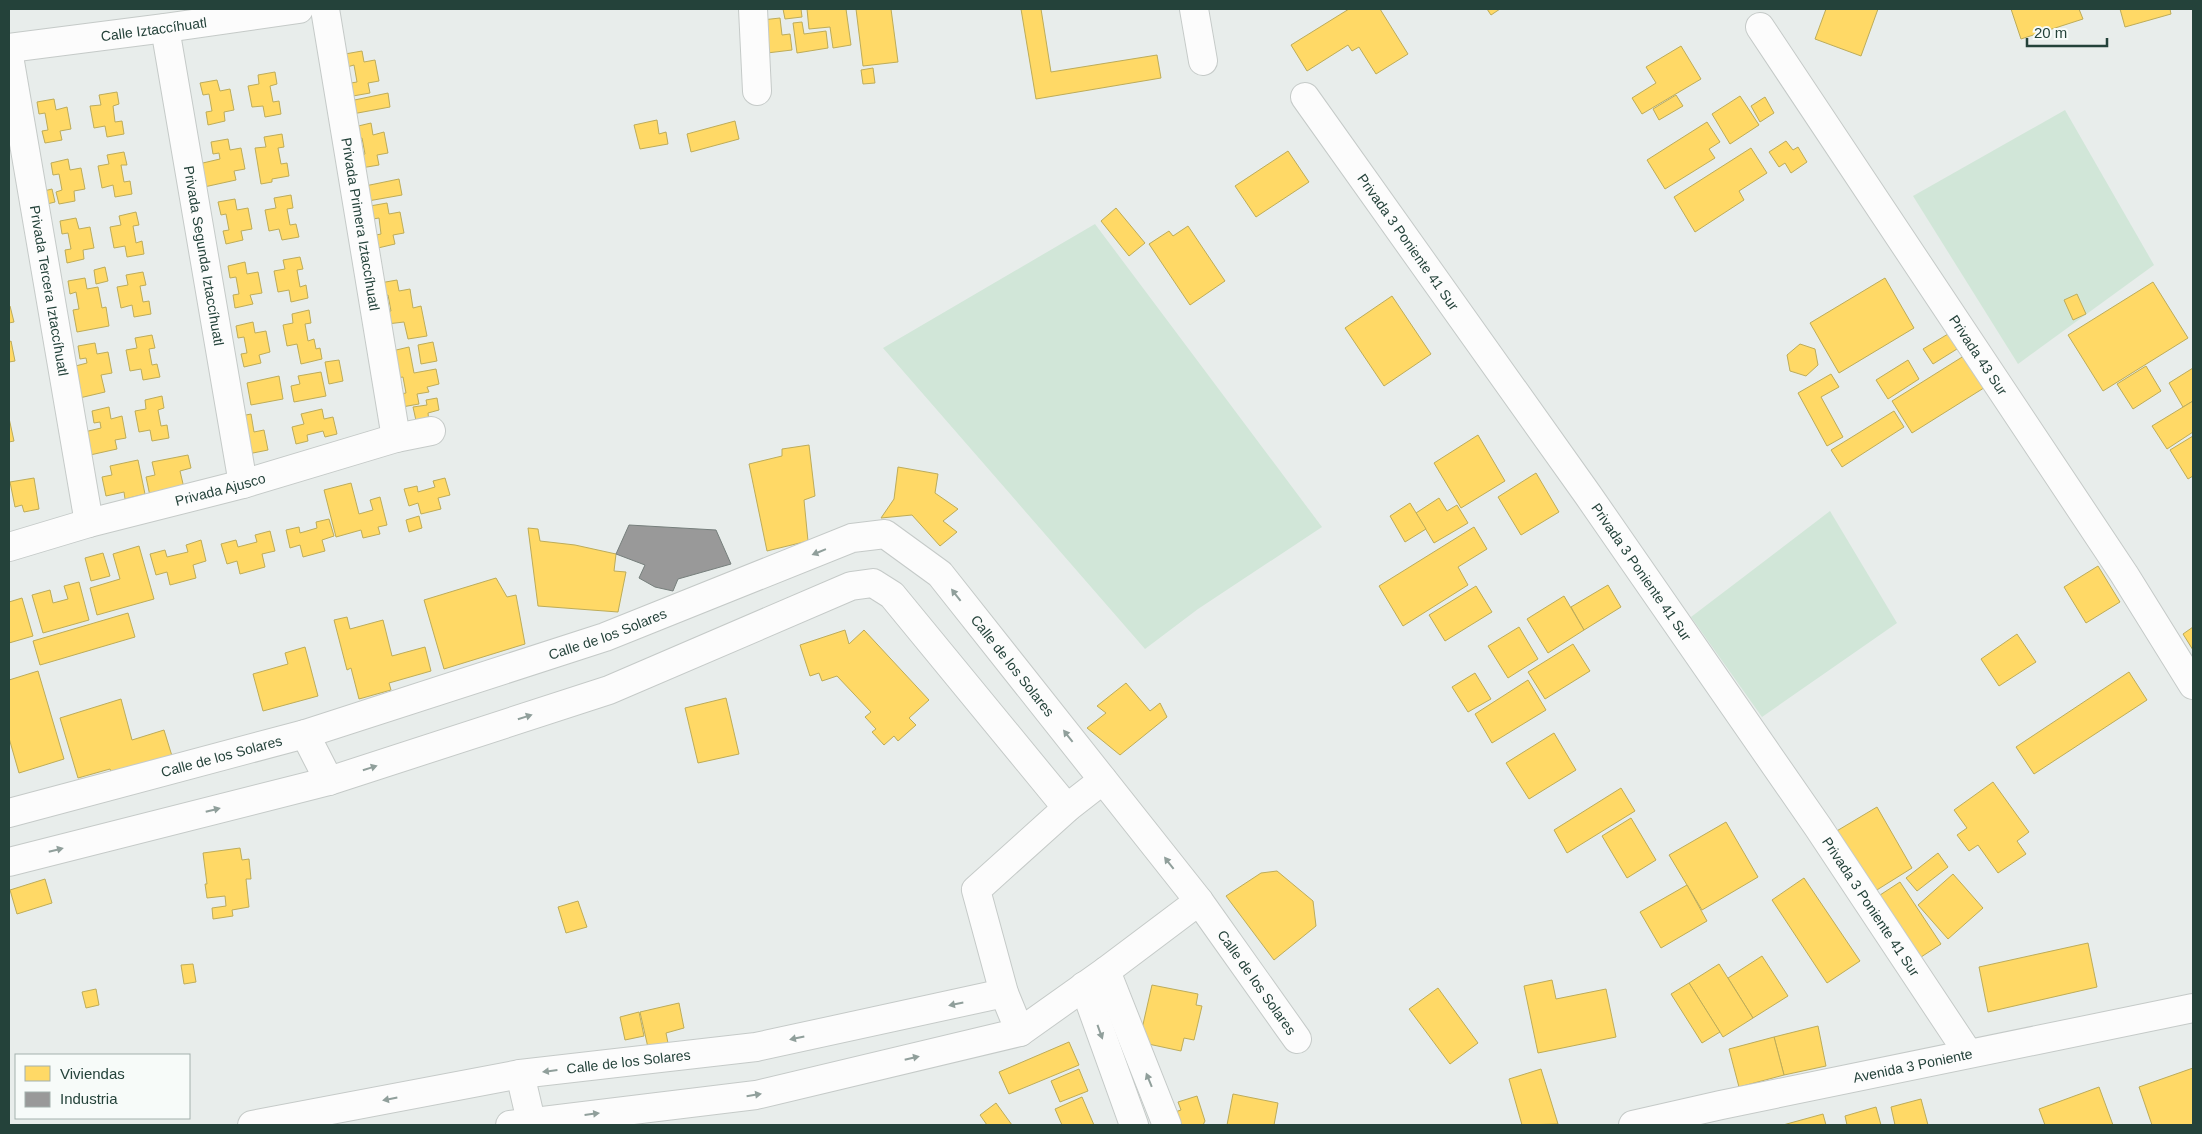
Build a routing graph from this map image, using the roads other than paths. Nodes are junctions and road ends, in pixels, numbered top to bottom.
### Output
1 (300, 9) edge
2 (325, 9) edge
3 (753, 9) edge
4 (1194, 9) edge
5 (1760, 27) dead end
6 (165, 28) junction
7 (9, 48) edge
8 (9, 56) edge
9 (1203, 61) dead end
10 (757, 91) dead end
11 (1305, 97) dead end
12 (431, 431) dead end
13 (396, 438) junction
14 (243, 484) junction
15 (89, 523) junction
16 (9, 547) edge
17 (2193, 685) edge
18 (305, 734) junction
19 (1103, 780) junction
20 (329, 781) junction
21 (1067, 808) junction
22 (9, 813) edge
23 (9, 862) edge
24 (1199, 901) junction
25 (1106, 971) junction
26 (1084, 986) junction
27 (1004, 993) junction
28 (2193, 1008) edge
29 (1020, 1032) junction
30 (1297, 1039) dead end
31 (1968, 1054) junction
32 (520, 1074) junction
33 (1720, 1115) edge
34 (520, 1123) edge
35 (252, 1125) edge
36 (1134, 1125) edge
37 (1167, 1125) edge
38 (1633, 1125) edge

1 - 6 street, Calle Iztaccíhuatl
2 - 13 street, Privada Primera Iztaccíhuatl
3 - 10 street
4 - 9 street
5 - 17 street, Privada 43 Sur
6 - 7 street, Calle Iztaccíhuatl
6 - 14 street, Privada Segunda Iztaccíhuatl
8 - 15 street, Privada Tercera Iztaccíhuatl
11 - 31 street, Privada 3 Poniente 41 Sur
12 - 13 street, Privada Ajusco
13 - 14 street, Privada Ajusco
14 - 15 street, Privada Ajusco
15 - 16 street, Privada Ajusco
19 -> 18 street, Calle de los Solares
18 - 20 street
18 - 22 street, Calle de los Solares
19 - 21 street
24 -> 19 street, Calle de los Solares
20 -> 21 street
23 -> 20 street
21 - 27 street
24 - 25 street
24 - 30 street, Calle de los Solares
25 - 26 street
37 -> 25 street
26 - 29 street
26 -> 36 street
27 - 29 street
27 -> 32 street, Calle de los Solares
28 - 31 street, Avenida 3 Poniente
34 -> 29 street
31 - 33 street, Avenida 3 Poniente
32 - 34 street
32 -> 35 street, Calle de los Solares
33 - 38 street, Avenida 3 Poniente

